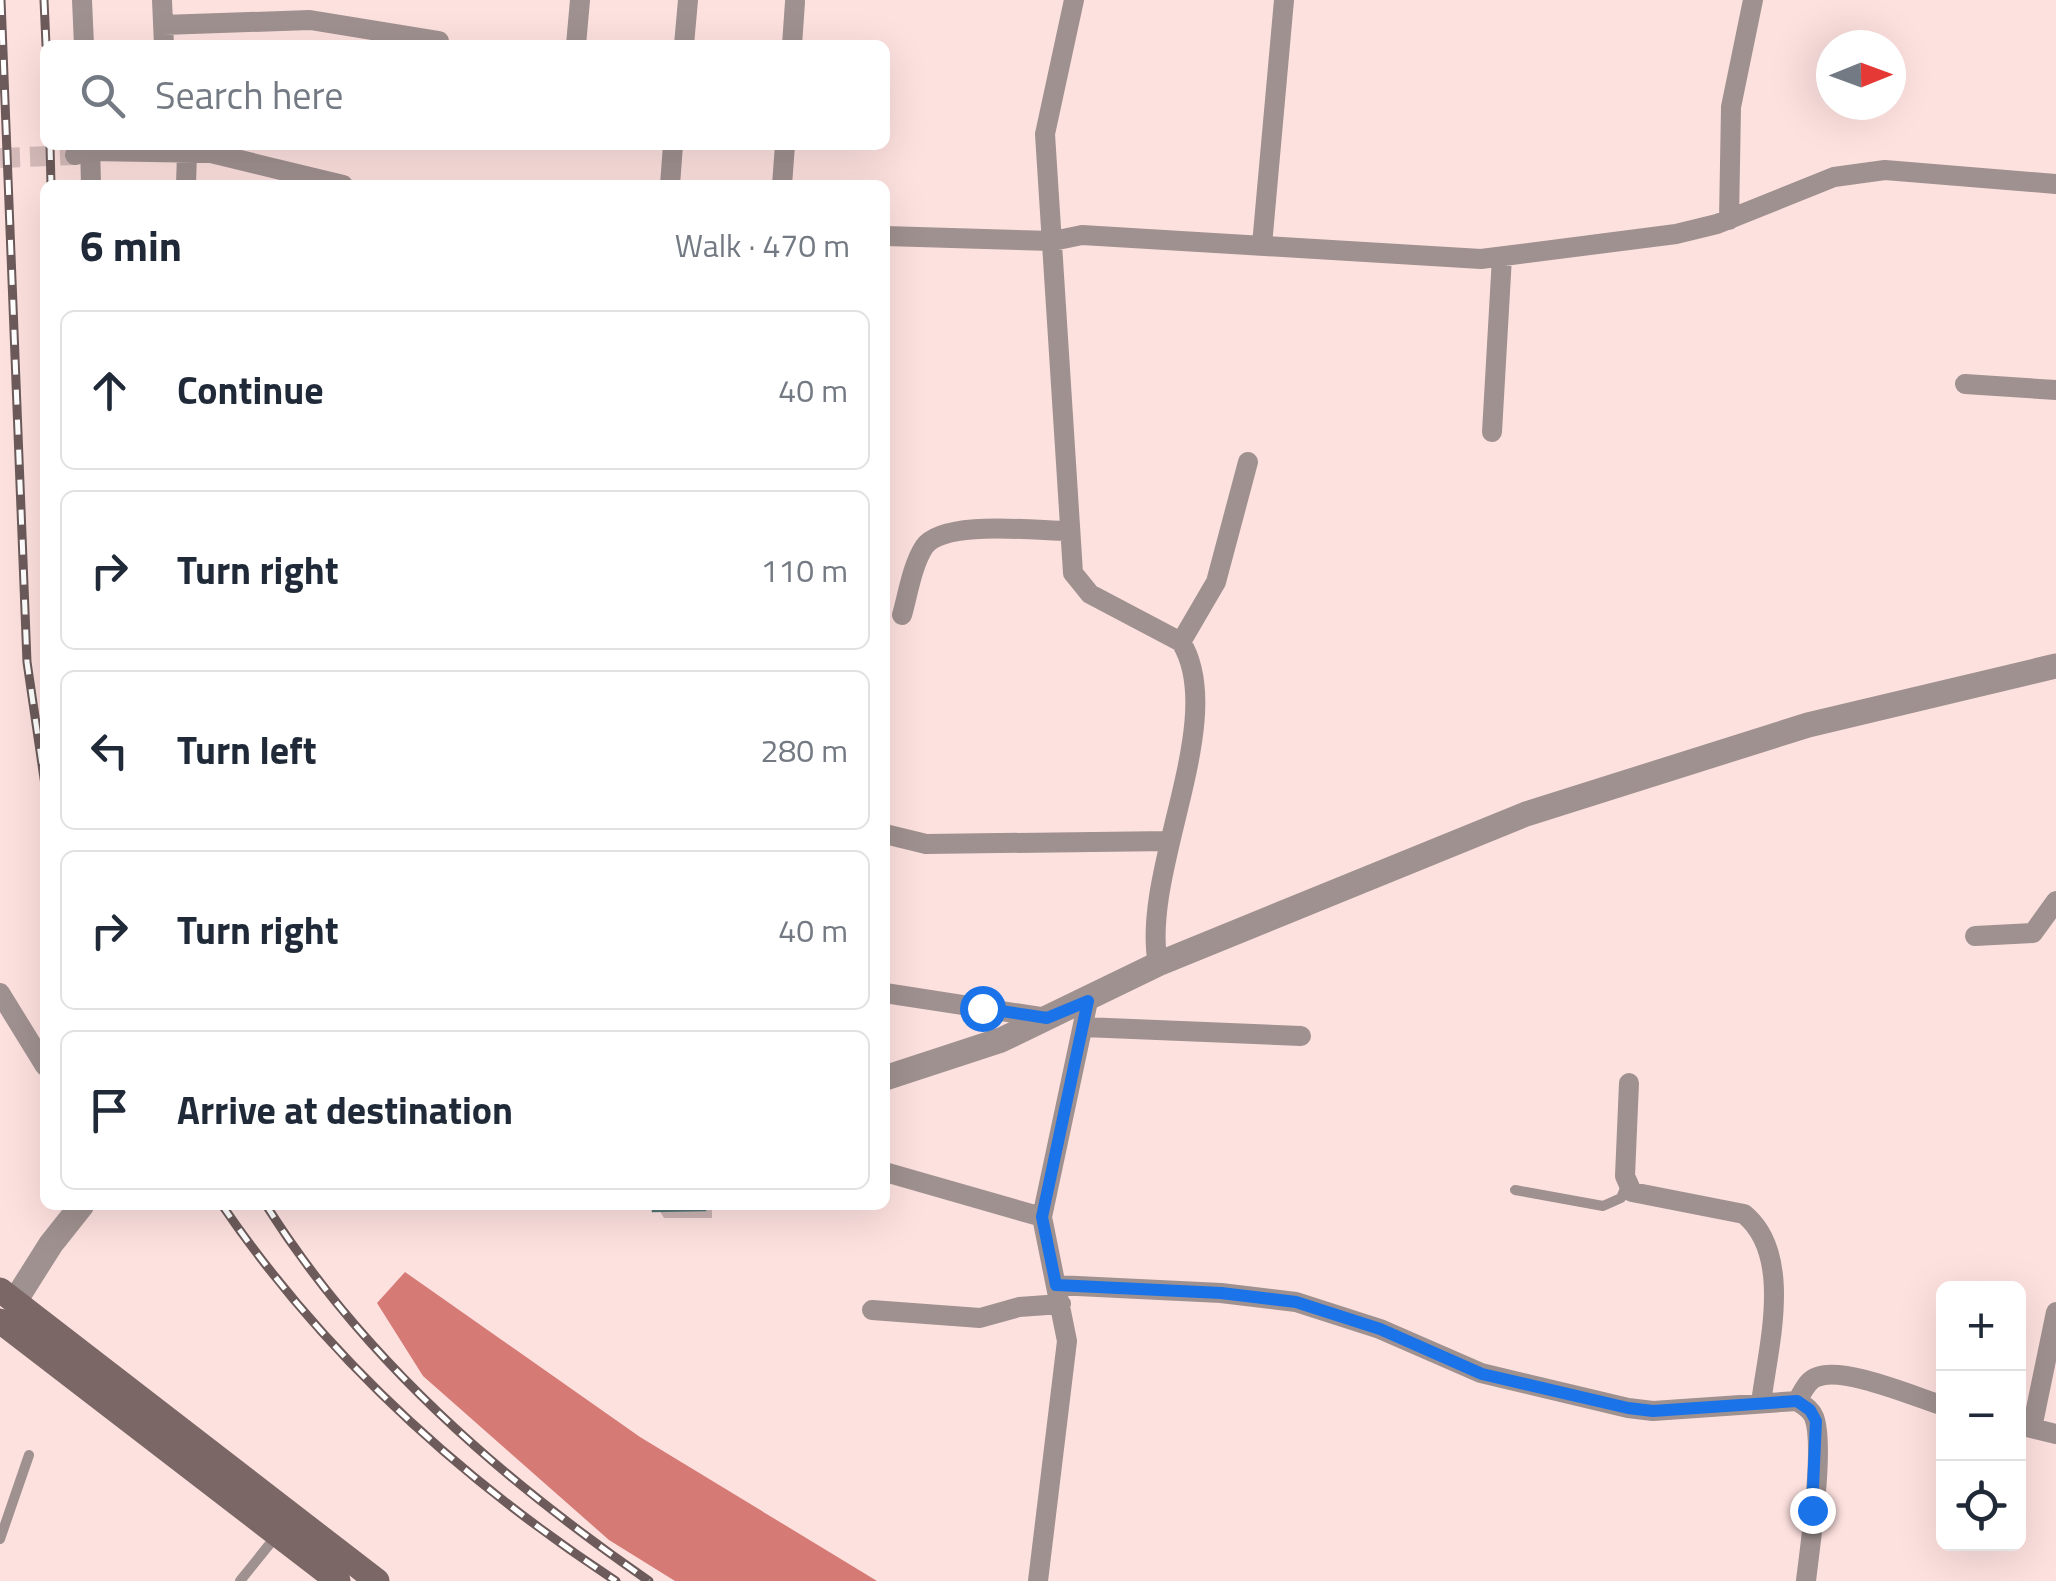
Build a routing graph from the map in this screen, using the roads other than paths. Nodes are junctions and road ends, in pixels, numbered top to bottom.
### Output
1 (82, 0) edge
2 (162, 0) edge
3 (336, 0) edge
4 (580, 0) edge
5 (688, 0) edge
6 (1074, 0) edge
7 (1284, 0) edge
8 (1753, 0) edge
9 (795, 2) edge
10 (332, 23) junction
11 (163, 35) edge
12 (84, 40) edge
13 (433, 40) edge
14 (576, 40) edge
15 (684, 40) edge
16 (792, 40) edge
17 (85, 150) edge
18 (167, 150) edge
19 (673, 150) edge
20 (784, 150) edge
21 (187, 152) junction
22 (89, 180) edge
23 (186, 180) edge
24 (326, 180) edge
25 (670, 180) edge
26 (782, 180) edge
27 (2056, 184) edge
28 (1729, 220) junction
29 (890, 236) edge
30 (1053, 241) junction
31 (1262, 246) junction
32 (1502, 258) junction
33 (1965, 384) dead end
34 (2056, 390) edge
35 (1492, 432) dead end
36 (1248, 462) dead end
37 (1069, 531) junction
38 (902, 615) dead end
39 (1181, 642) junction
40 (2056, 666) edge
41 (890, 835) edge
42 (1170, 841) junction
43 (2056, 901) edge
44 (1976, 936) dead end
45 (1158, 964) junction
46 (0, 992) edge
47 (890, 994) edge
48 (1086, 1014) junction
49 (1047, 1018) junction
50 (1301, 1036) dead end
51 (40, 1058) edge
52 (890, 1076) edge
53 (1629, 1083) dead end
54 (890, 1173) edge
55 (1626, 1185) junction
56 (1515, 1190) dead end
57 (78, 1210) edge
58 (1042, 1217) junction
59 (1059, 1294) junction
60 (5, 1304) edge
61 (872, 1310) dead end
62 (2056, 1312) edge
63 (1797, 1401) junction
64 (1762, 1403) junction
65 (1936, 1404) edge
66 (2026, 1423) edge
67 (2026, 1427) edge
68 (2056, 1434) edge
69 (29, 1455) dead end
70 (279, 1533) junction
71 (0, 1539) edge
72 (240, 1581) edge
73 (338, 1581) edge
74 (377, 1581) edge
75 (1038, 1581) edge
76 (1806, 1581) edge

1 - 12 street
2 - 11 street
3 - 10 street
4 - 14 street
5 - 15 street
6 - 30 street
7 - 31 street
8 - 28 street
9 - 16 street
10 - 11 street
10 - 13 street
17 - 22 street
18 - 21 street
19 - 25 street
20 - 26 street
21 - 23 street
21 - 24 street
27 - 28 street
28 - 32 street
29 - 30 street
30 - 31 street
30 - 37 street
31 - 32 street
32 - 35 street
33 - 34 street
36 - 39 street
37 - 38 street
37 - 39 street
39 - 42 street
40 - 45 street
41 - 42 street
42 - 45 street
43 - 44 street
45 - 48 street
46 - 51 street
47 - 49 street
48 - 49 street
48 - 50 street
48 - 58 street
49 - 52 street
53 - 55 street
54 - 58 street
55 - 56 lane
55 - 64 street
57 - 60 street
58 - 59 street
59 - 61 street
59 - 64 street
59 - 75 street
60 - 70 main road
60 - 74 main road
62 - 66 street
63 - 64 street
63 - 65 street
63 - 76 street
67 - 68 street
69 - 71 lane
70 - 72 lane
70 - 73 main road

